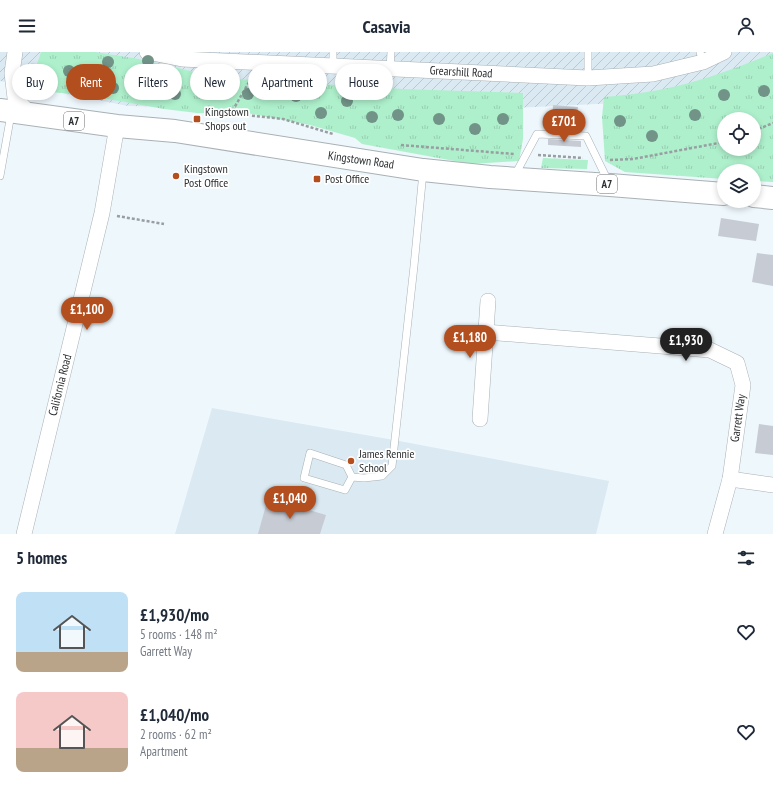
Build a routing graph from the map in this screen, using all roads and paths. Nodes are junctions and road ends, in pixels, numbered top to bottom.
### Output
1 (15, 52) edge
2 (147, 52) edge
3 (391, 52) edge
4 (588, 52) edge
5 (724, 52) edge
6 (234, 57) edge
7 (701, 57) edge
8 (333, 59) edge
9 (260, 63) junction
10 (362, 64) edge
11 (390, 64) edge
12 (393, 69) edge
13 (588, 78) junction
14 (14, 112) edge
15 (230, 115) junction
16 (208, 116) dead end
17 (773, 123) edge
18 (117, 126) junction
19 (761, 128) edge
20 (339, 136) dead end
21 (717, 143) edge
22 (395, 144) dead end
23 (527, 154) junction
24 (598, 159) junction
25 (423, 170) junction
26 (0, 176) edge
27 (513, 179) junction
28 (610, 185) junction
29 (717, 193) edge
30 (761, 197) edge
31 (773, 198) edge
32 (102, 213) junction
33 (164, 224) dead end
34 (488, 301) dead end
35 (486, 332) junction
36 (480, 419) dead end
37 (352, 477) junction
38 (730, 479) junction
39 (773, 485) edge
40 (24, 534) edge
41 (715, 534) edge

1 - 14 street
2 - 6 street, Grearshill Road
3 - 11 lane
4 - 13 lane
5 - 7 street, Grearshill Road
6 - 9 street, Grearshill Road
7 - 13 street, Grearshill Road
8 - 9 street, Grearshill Road
8 - 10 street, Grearshill Road
9 - 15 path
12 - 13 street, Grearshill Road
14 - 18 main road, Kingstown Road / A7
14 - 26 lane
15 - 16 path
15 - 20 path
17 - 19 path
18 - 25 main road, Kingstown Road / A7
18 - 32 street, California Road
21 - 24 path
22 - 23 path
23 - 24 path
23 - 24 lane
23 - 27 lane
24 - 28 lane
25 - 27 main road, Kingstown Road / A7
25 - 37 lane
27 - 28 main road, Kingstown Road / A7
28 - 29 main road, Kingstown Road / A7
30 - 31 main road
32 - 33 path
32 - 40 street, California Road
34 - 35 street
35 - 36 street
35 - 38 street, Garrett Way
37 - 37 lane
38 - 39 street
38 - 41 street, Garrett Way

